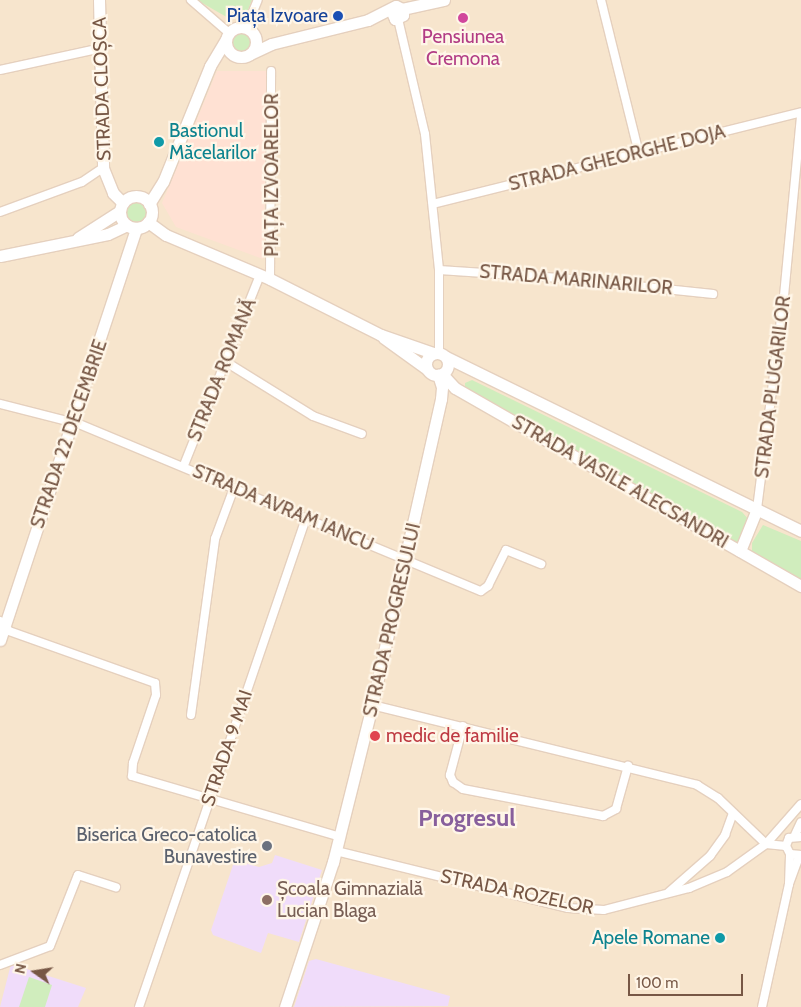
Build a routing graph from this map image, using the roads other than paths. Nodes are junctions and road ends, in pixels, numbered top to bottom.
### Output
1 (99, 0) edge
2 (191, 0) edge
3 (258, 0) edge
4 (444, 0) edge
5 (601, 0) edge
6 (399, 11) edge
7 (249, 31) junction
8 (228, 36) junction
9 (271, 44) junction
10 (102, 48) junction
11 (250, 54) junction
12 (238, 57) junction
13 (210, 66) junction
14 (0, 70) edge
15 (271, 71) dead end
16 (801, 112) edge
17 (801, 116) edge
18 (639, 153) junction
19 (104, 168) junction
20 (149, 204) junction
21 (432, 204) junction
22 (122, 207) junction
23 (0, 212) edge
24 (148, 222) junction
25 (132, 227) junction
26 (77, 239) junction
27 (0, 256) edge
28 (439, 270) junction
29 (265, 277) junction
30 (713, 294) dead end
31 (381, 335) junction
32 (440, 354) junction
33 (226, 362) junction
34 (427, 369) junction
35 (440, 375) junction
36 (0, 404) edge
37 (74, 422) junction
38 (362, 434) dead end
39 (184, 465) junction
40 (234, 488) junction
41 (757, 509) junction
42 (306, 518) junction
43 (801, 531) edge
44 (740, 551) junction
45 (407, 560) junction
46 (541, 564) dead end
47 (801, 586) edge
48 (2, 624) edge
49 (0, 640) edge
50 (372, 705) junction
51 (191, 715) dead end
52 (463, 726) junction
53 (628, 766) junction
54 (210, 800) junction
55 (801, 804) edge
56 (733, 813) junction
57 (801, 822) edge
58 (798, 836) edge
59 (340, 837) junction
60 (766, 844) junction
61 (786, 846) junction
62 (336, 851) junction
63 (790, 854) junction
64 (800, 855) edge
65 (789, 884) junction
66 (116, 887) dead end
67 (667, 894) junction
68 (0, 965) edge
69 (139, 1007) edge
70 (285, 1007) edge
71 (762, 1007) edge

1 - 10 street, STRADA CLOȘCA
2 - 8 street
3 - 7 street
4 - 6 street
5 - 18 street
6 - 9 street
6 - 21 street
7 - 8 street
7 - 9 street
7 - 11 street
8 - 12 street
8 - 13 street
9 - 11 street
10 - 14 street
10 - 19 street, STRADA CLOȘCA
11 - 12 street
12 - 13 street
13 - 20 street
15 - 29 street, PIAȚA IZVOARELOR
16 - 18 street, STRADA GHEORGHE DOJA
17 - 41 street, STRADA PLUGARILOR
18 - 21 street, STRADA GHEORGHE DOJA
19 - 22 street, STRADA CLOȘCA
19 - 23 street
20 - 22 street
20 - 24 street
21 - 28 street
22 - 25 street
22 - 26 street
24 - 25 street
24 - 29 street, STRADA VASILE ALECSANDRI
25 - 26 street
25 - 37 street, STRADA 22 DECEMBRIE
26 - 27 street
28 - 30 street, STRADA MARINARILOR
28 - 32 street
29 - 31 street, STRADA VASILE ALECSANDRI
29 - 33 street, STRADA ROMANĂ
31 - 32 street, STRADA VASILE ALECSANDRI
31 - 34 street, STRADA VASILE ALECSANDRI
32 - 34 street
32 - 35 street
32 - 41 street, STRADA VASILE ALECSANDRI
33 - 38 street
33 - 39 street, STRADA ROMANĂ
34 - 35 street, STRADA VASILE ALECSANDRI
35 - 44 street, STRADA VASILE ALECSANDRI
35 - 45 street, STRADA PROGRESULUI
36 - 37 street, STRADA AVRAM IANCU
37 - 39 street, STRADA AVRAM IANCU
37 - 48 street, STRADA 22 DECEMBRIE
39 - 40 street, STRADA AVRAM IANCU
40 - 42 street, STRADA AVRAM IANCU
40 - 51 street
41 - 43 street, STRADA VASILE ALECSANDRI
41 - 44 street
42 - 45 street, STRADA AVRAM IANCU
42 - 54 street, STRADA 9 MAI
44 - 47 street, STRADA VASILE ALECSANDRI
45 - 46 street, STRADA AVRAM IANCU
45 - 50 street, STRADA PROGRESULUI
48 - 49 street, STRADA 22 DECEMBRIE
48 - 54 street
50 - 52 street
50 - 59 street, STRADA PROGRESULUI
52 - 53 street
52 - 53 street
53 - 56 street
54 - 59 street
54 - 69 street, STRADA 9 MAI
55 - 60 street, STRADA ROZELOR
56 - 60 street
56 - 67 street, STRADA ROZELOR
57 - 58 street
58 - 61 street
59 - 62 street, STRADA PROGRESULUI
60 - 61 street
60 - 67 street, STRADA ROZELOR
61 - 63 street
62 - 67 street, STRADA ROZELOR
62 - 70 street, STRADA PROGRESULUI
63 - 64 street
63 - 65 street
64 - 65 street
65 - 71 street
66 - 68 street

